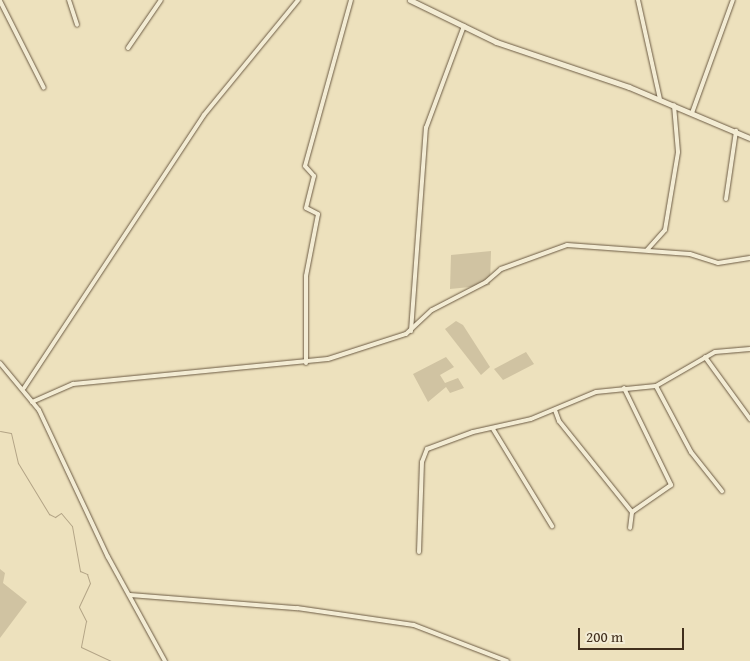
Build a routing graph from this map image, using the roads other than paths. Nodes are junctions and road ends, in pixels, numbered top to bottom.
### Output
1 (69, 0) edge
2 (160, 0) edge
3 (298, 0) edge
4 (351, 0) edge
5 (410, 0) edge
6 (638, 0) edge
7 (734, 0) edge
8 (0, 1) edge
9 (77, 25) dead end
10 (464, 26) junction
11 (128, 48) dead end
12 (44, 88) dead end
13 (660, 99) junction
14 (674, 105) junction
15 (692, 113) junction
16 (736, 132) junction
17 (750, 138) edge
18 (726, 200) dead end
19 (647, 250) junction
20 (750, 258) edge
21 (412, 331) junction
22 (750, 348) edge
23 (704, 357) junction
24 (0, 363) edge
25 (306, 363) junction
26 (656, 386) junction
27 (24, 388) junction
28 (624, 388) junction
29 (32, 402) junction
30 (555, 410) junction
31 (750, 420) edge
32 (493, 429) junction
33 (722, 491) dead end
34 (632, 512) junction
35 (552, 526) dead end
36 (630, 528) dead end
37 (419, 552) dead end
38 (130, 595) junction
39 (165, 661) edge
40 (508, 661) edge

1 - 9 street
2 - 11 street
3 - 27 street
4 - 25 street
5 - 10 street
6 - 13 street
7 - 15 street
8 - 12 street
10 - 13 street
10 - 21 street
13 - 14 street
14 - 15 street
14 - 19 street
15 - 16 street
16 - 17 street
16 - 18 street
19 - 20 street
19 - 21 street
21 - 25 street
22 - 23 street
23 - 26 street
23 - 31 street
24 - 27 street
25 - 29 street
26 - 28 street
26 - 33 street
27 - 29 street
28 - 30 street
28 - 34 street
29 - 38 street
30 - 32 street
30 - 34 street
32 - 35 street
32 - 37 street
34 - 36 street
38 - 39 street
38 - 40 street

